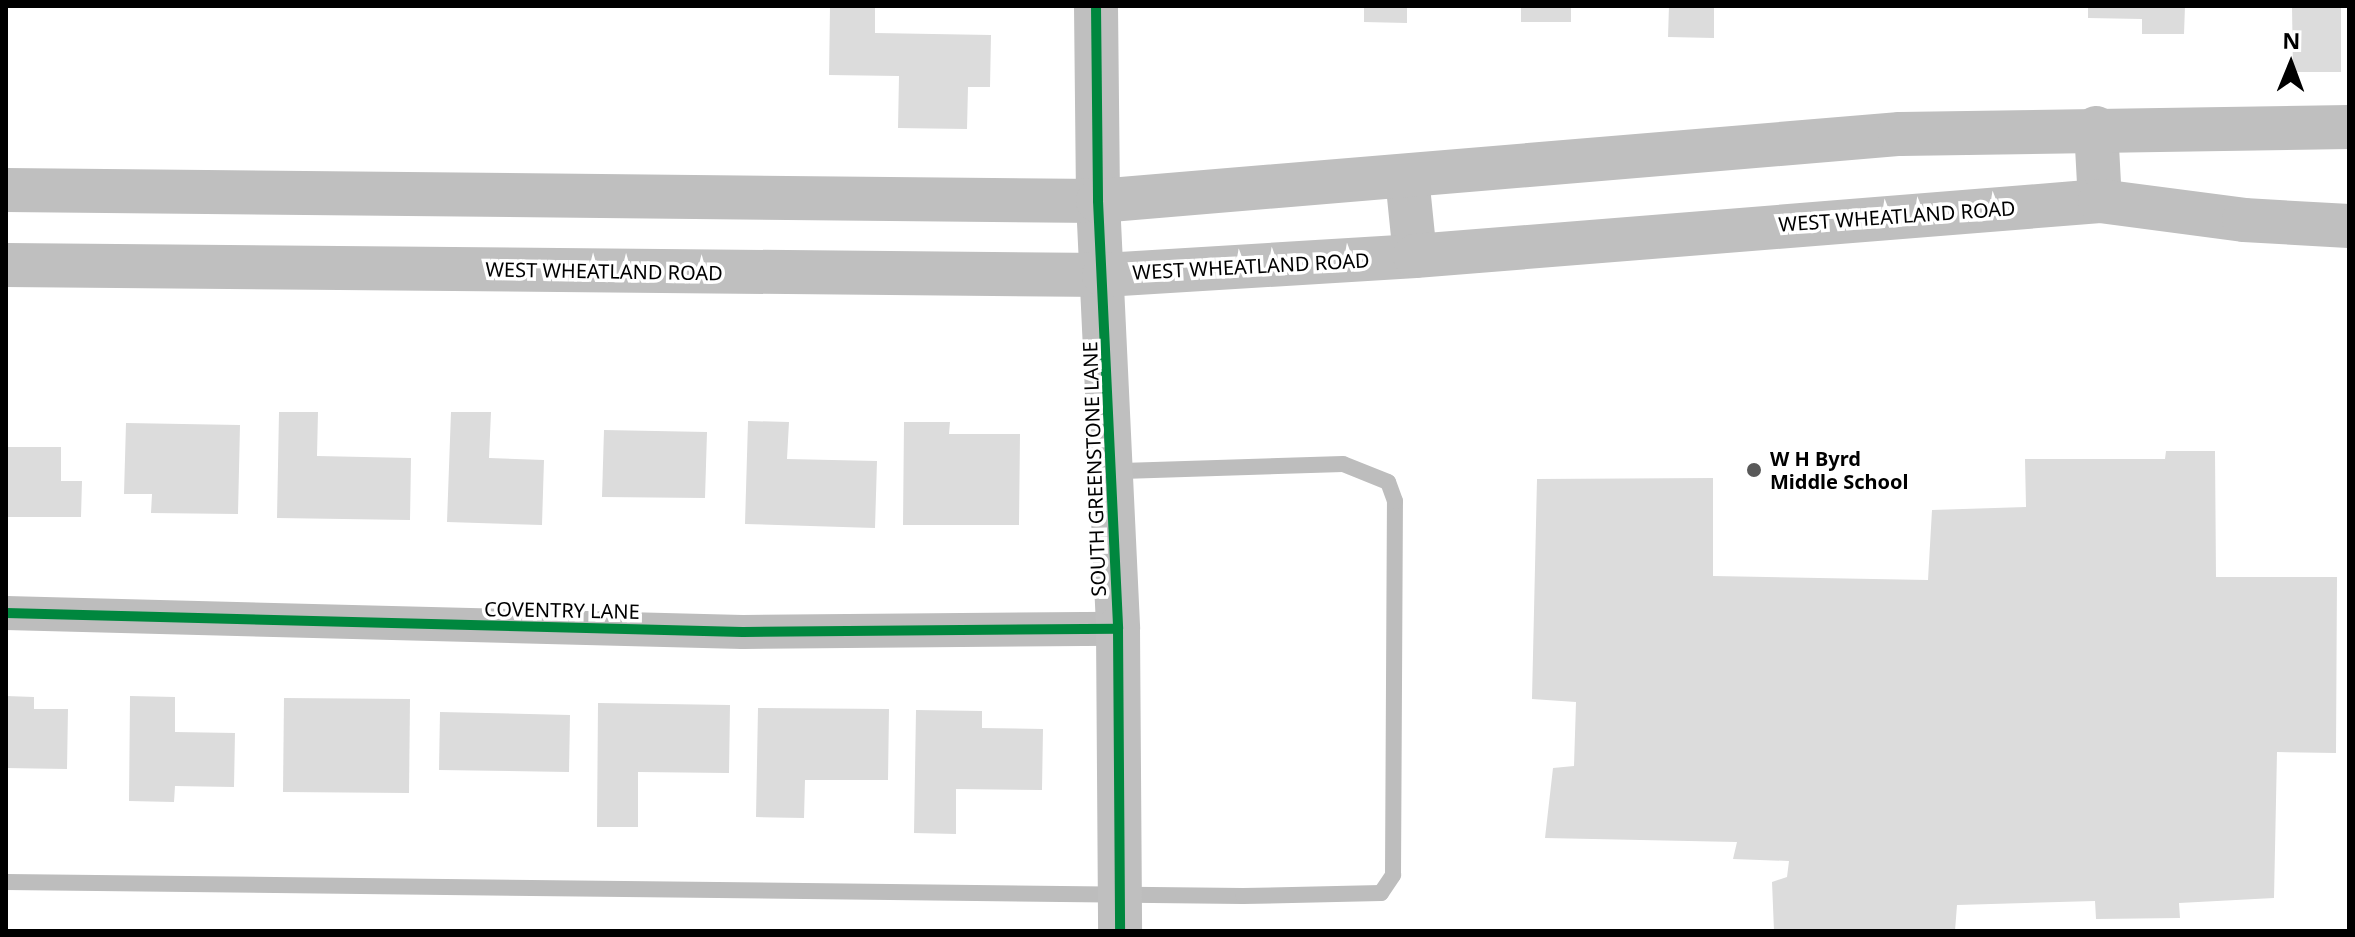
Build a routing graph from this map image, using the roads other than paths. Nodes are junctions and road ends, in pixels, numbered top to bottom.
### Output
1 (1096, 6) edge
2 (2349, 127) edge
3 (2096, 128) junction
4 (1407, 177) junction
5 (6, 190) edge
6 (1098, 201) junction
7 (2100, 201) junction
8 (2349, 226) edge
9 (1415, 256) junction
10 (6, 265) edge
11 (1104, 275) junction
12 (1112, 472) junction
13 (6, 613) edge
14 (1118, 629) junction
15 (6, 882) edge
16 (1120, 913) edge

1 - 6 main road, SOUTH GREENSTONE LANE
2 - 3 main road
3 - 4 main road
3 - 7 main road
4 - 6 main road
4 - 9 main road
5 - 6 main road
6 - 11 main road, SOUTH GREENSTONE LANE
7 - 8 main road, WEST WHEATLAND ROAD
7 - 9 main road, WEST WHEATLAND ROAD
9 - 11 main road, WEST WHEATLAND ROAD
10 - 11 main road, WEST WHEATLAND ROAD
11 - 12 main road, SOUTH GREENSTONE LANE
12 - 14 main road, SOUTH GREENSTONE LANE
12 - 16 lane
13 - 14 street, COVENTRY LANE
14 - 16 main road, SOUTH GREENSTONE LANE
15 - 16 lane

